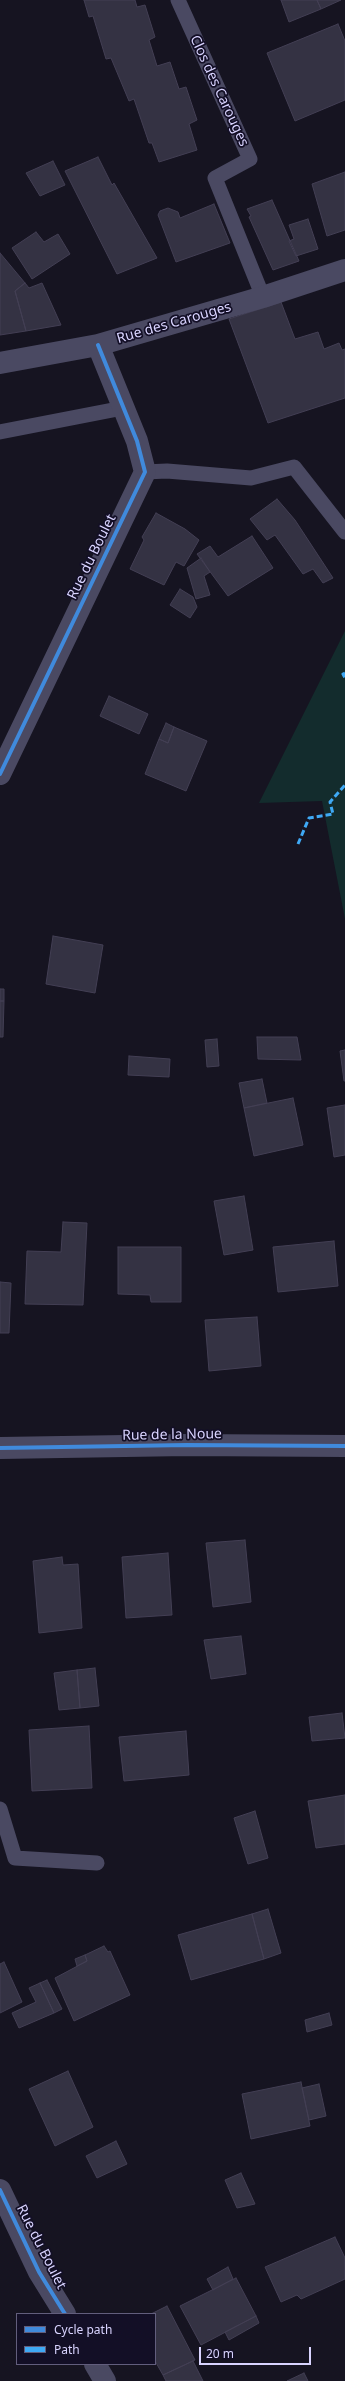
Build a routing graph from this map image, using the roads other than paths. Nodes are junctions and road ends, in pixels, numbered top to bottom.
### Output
1 (178, 0) edge
2 (345, 270) edge
3 (263, 297) junction
4 (98, 345) junction
5 (0, 363) edge
6 (123, 408) junction
7 (0, 432) edge
8 (145, 472) junction
9 (345, 532) edge
10 (0, 774) edge
11 (345, 1446) edge
12 (0, 1448) edge
13 (0, 1810) edge
14 (97, 1863) dead end
15 (0, 2190) edge
16 (64, 2313) edge
17 (96, 2365) edge
18 (105, 2381) edge

1 - 3 lane, Clos des Carouges
2 - 3 street, Rue des Carouges
3 - 4 street, Rue des Carouges
4 - 5 street, Rue des Carouges
4 - 6 street
6 - 7 lane
6 - 8 street
8 - 9 lane
8 - 10 street, Rue du Boulet
11 - 12 street, Rue de la Noue
13 - 14 lane
15 - 16 street, Rue du Boulet
17 - 18 street

